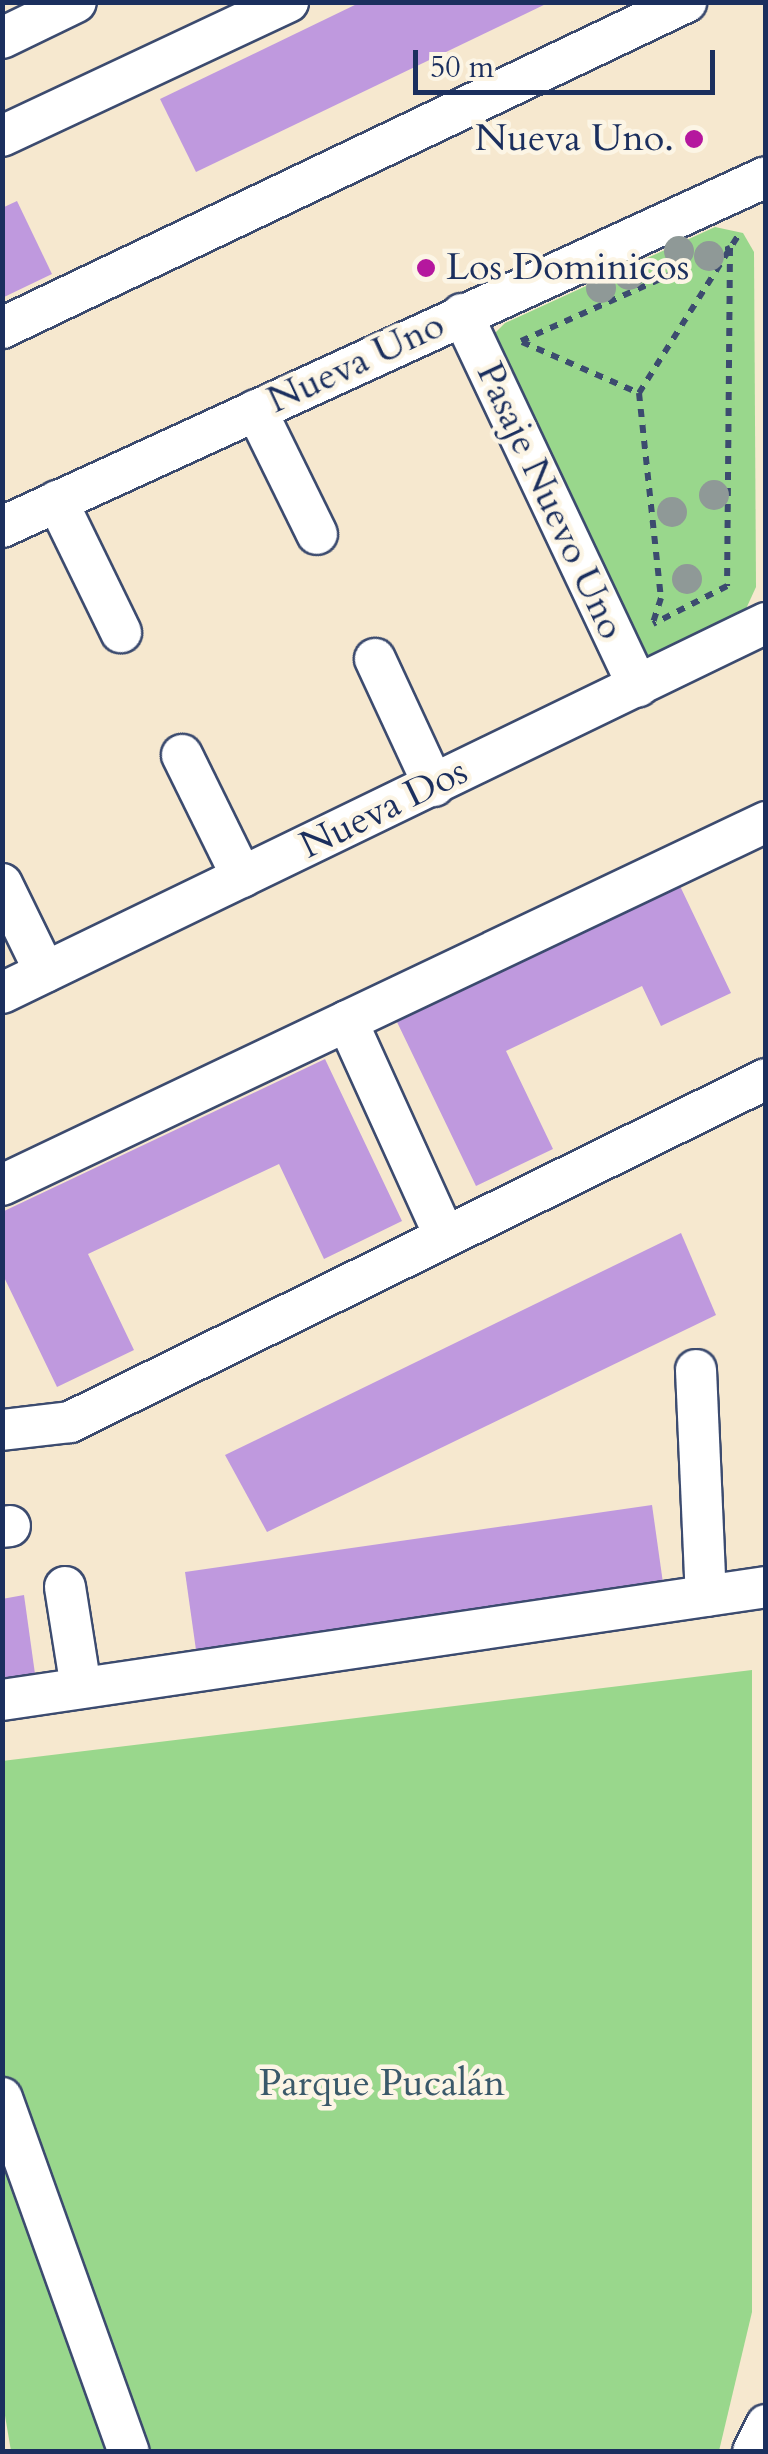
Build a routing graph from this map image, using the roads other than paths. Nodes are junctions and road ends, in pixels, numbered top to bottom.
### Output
1 (76, 2) edge
2 (288, 2) edge
3 (686, 2) edge
4 (2, 38) edge
5 (2, 136) edge
6 (766, 177) edge
7 (462, 314) junction
8 (2, 328) edge
9 (256, 410) junction
10 (57, 501) junction
11 (2, 527) edge
12 (317, 534) dead end
13 (766, 623) edge
14 (122, 632) dead end
15 (375, 658) dead end
16 (638, 687) junction
17 (182, 754) dead end
18 (434, 786) junction
19 (766, 822) edge
20 (242, 877) junction
21 (2, 884) edge
22 (45, 972) junction
23 (2, 993) edge
24 (347, 1021) junction
25 (766, 1080) edge
26 (2, 1185) edge
27 (444, 1235) junction
28 (696, 1370) dead end
29 (2, 1430) edge
30 (65, 1587) dead end
31 (766, 1587) edge
32 (706, 1596) junction
33 (82, 1688) junction
34 (2, 1700) edge
35 (2, 2098) edge
36 (766, 2425) edge
37 (129, 2452) edge
38 (753, 2452) edge

1 - 4 street
2 - 5 street
3 - 8 street
6 - 7 street, Nueva Uno
7 - 9 street, Nueva Uno
7 - 16 street, Pasaje Nuevo Uno
9 - 10 street, Nueva Uno
9 - 12 street
10 - 11 street, Nueva Uno
10 - 14 street
13 - 16 street, Nueva Dos
15 - 18 street
16 - 18 street, Nueva Dos
17 - 20 street
18 - 20 street, Nueva Dos
19 - 24 street
20 - 22 street, Nueva Dos
21 - 22 street
22 - 23 street, Nueva Dos
24 - 26 street
24 - 27 street
25 - 27 street
27 - 29 street
28 - 32 street
30 - 33 street
31 - 32 street
32 - 33 street
33 - 34 street
35 - 37 street
36 - 38 street

